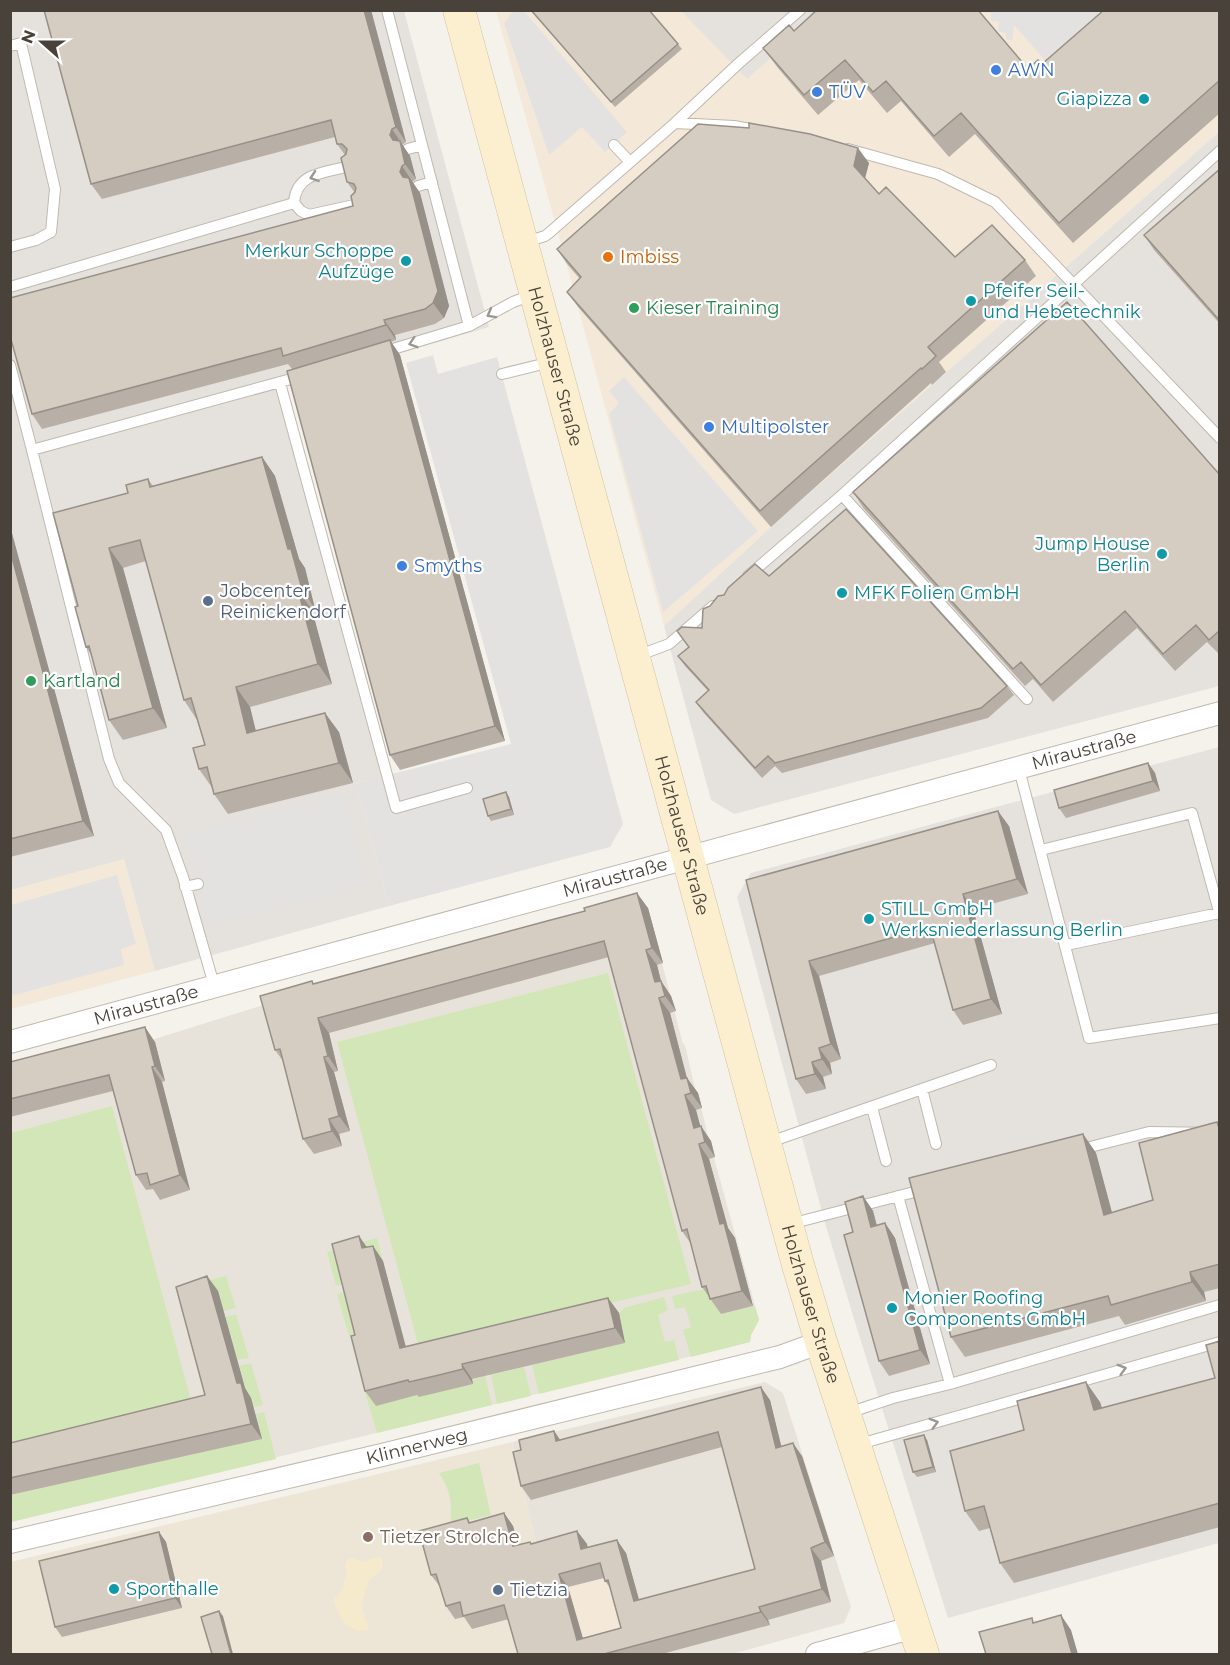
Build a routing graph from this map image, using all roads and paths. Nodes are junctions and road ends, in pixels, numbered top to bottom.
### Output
1 (387, 10) edge
2 (459, 10) edge
3 (800, 10) edge
4 (10, 46) edge
5 (675, 123) junction
6 (765, 131) edge
7 (422, 145) junction
8 (614, 145) dead end
9 (839, 146) edge
10 (408, 149) dead end
11 (1220, 152) edge
12 (630, 162) junction
13 (350, 166) edge
14 (432, 182) junction
15 (418, 186) dead end
16 (294, 203) junction
17 (359, 204) edge
18 (522, 244) junction
19 (10, 247) edge
20 (1073, 283) junction
21 (10, 287) edge
22 (536, 293) junction
23 (469, 326) junction
24 (369, 356) edge
25 (554, 361) junction
26 (10, 365) edge
27 (313, 373) edge
28 (502, 374) dead end
29 (280, 383) junction
30 (1220, 438) edge
31 (32, 450) junction
32 (842, 495) junction
33 (738, 585) edge
34 (721, 600) edge
35 (634, 657) junction
36 (1027, 699) dead end
37 (1220, 713) edge
38 (1019, 769) junction
39 (467, 788) dead end
40 (1041, 850) junction
41 (687, 858) junction
42 (198, 884) dead end
43 (185, 887) junction
44 (1219, 914) edge
45 (1066, 945) junction
46 (214, 985) junction
47 (1220, 1018) edge
48 (10, 1042) edge
49 (991, 1065) dead end
50 (922, 1089) junction
51 (872, 1107) junction
52 (1220, 1133) edge
53 (765, 1143) junction
54 (936, 1144) dead end
55 (1069, 1153) edge
56 (886, 1161) dead end
57 (932, 1188) edge
58 (898, 1196) junction
59 (787, 1225) junction
60 (1220, 1305) edge
61 (821, 1342) junction
62 (1220, 1342) edge
63 (950, 1384) junction
64 (844, 1415) junction
65 (855, 1445) junction
66 (10, 1542) edge
67 (918, 1641) edge
68 (817, 1654) edge

1 - 7 lane
2 - 18 main road, Holzhauser Straße
3 - 5 lane
4 - 19 lane
5 - 6 lane
5 - 12 lane
7 - 10 lane
7 - 14 lane
8 - 12 lane
9 - 20 lane
11 - 20 lane
12 - 18 lane
13 -> 16 lane
14 - 15 lane
14 - 23 lane
16 - 17 lane
16 - 21 lane
18 - 22 main road, Holzhauser Straße
20 - 30 lane
20 - 32 lane
22 -> 23 lane
22 - 25 main road, Holzhauser Straße
23 -> 24 lane
25 - 28 lane
25 - 35 main road, Holzhauser Straße
26 - 31 lane
27 - 29 lane
29 - 31 lane
29 - 39 lane
31 - 43 lane
32 - 33 lane
32 - 36 lane
34 - 35 lane
35 - 41 main road, Holzhauser Straße
37 - 38 street, Miraustraße
38 - 40 lane
38 - 41 street, Miraustraße
40 - 44 lane
40 - 45 lane
41 - 46 street, Miraustraße
41 - 53 main road, Holzhauser Straße
42 - 43 lane
43 - 46 lane
44 - 45 lane
45 - 47 lane
46 - 48 street, Miraustraße
49 - 50 lane
50 - 51 lane
50 - 54 lane
51 - 53 lane
51 - 56 lane
52 - 55 lane
53 - 59 main road, Holzhauser Straße
57 - 58 lane
58 - 59 lane
58 - 63 lane
59 - 61 main road, Holzhauser Straße
60 - 63 lane
61 - 64 main road, Holzhauser Straße
61 - 66 street, Klinnerweg
65 -> 62 lane
63 - 64 lane
64 - 65 main road, Holzhauser Straße
65 - 67 main road, Holzhauser Straße
67 - 68 street

